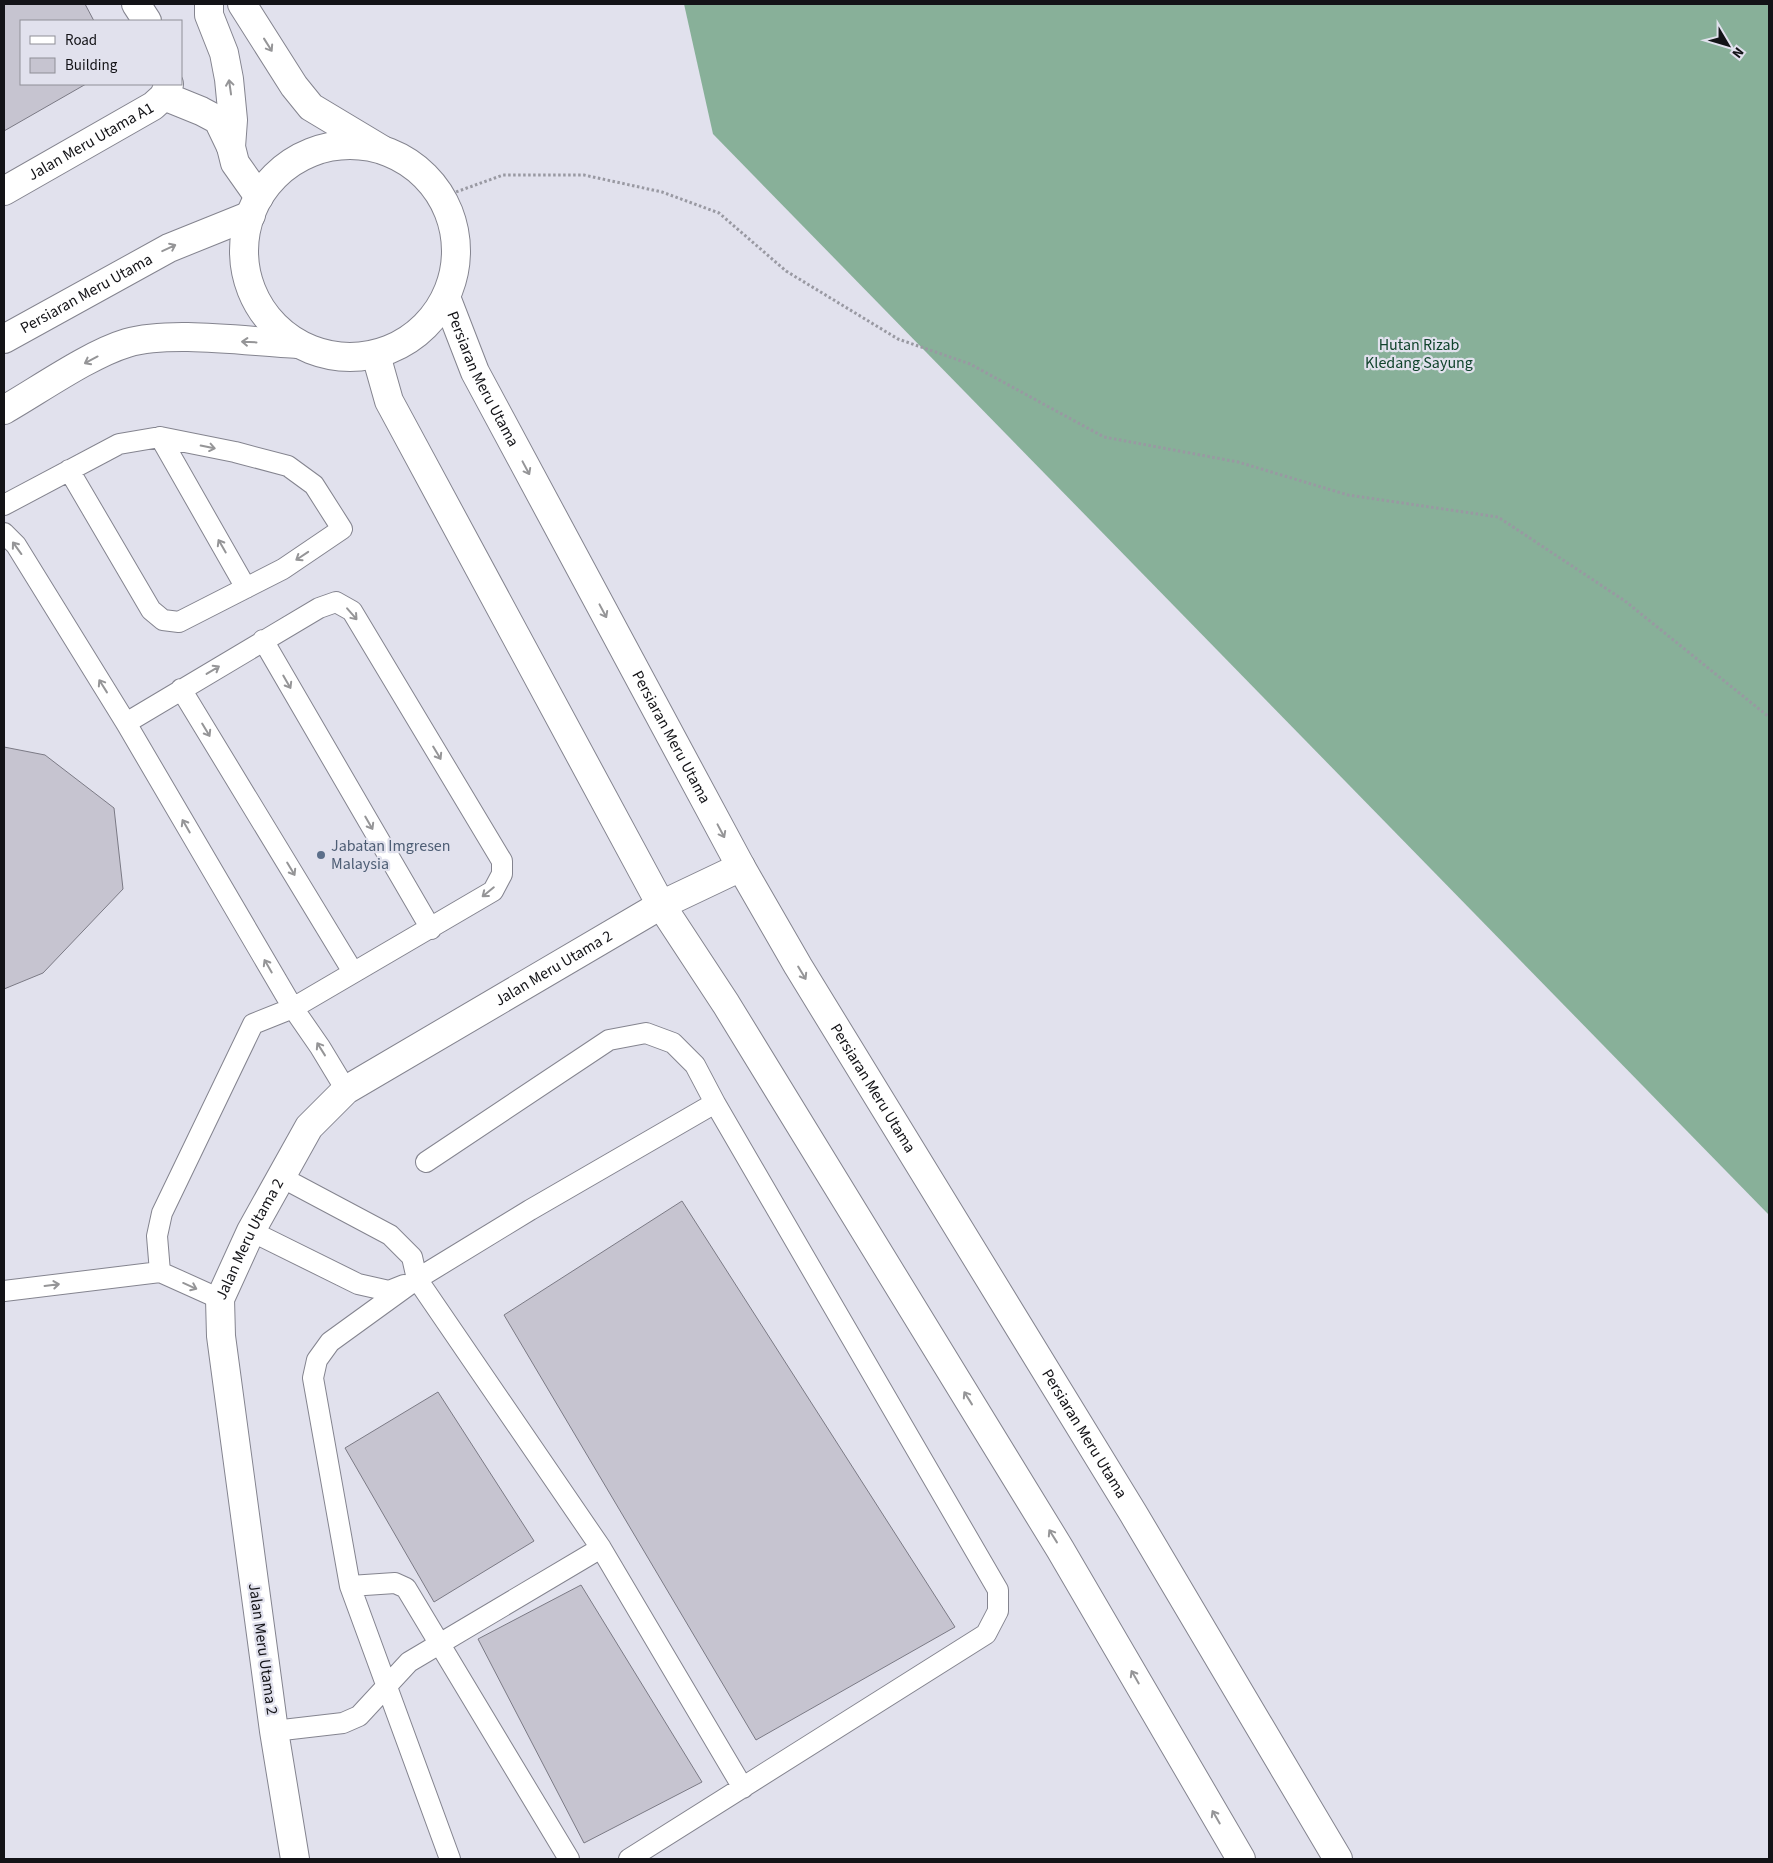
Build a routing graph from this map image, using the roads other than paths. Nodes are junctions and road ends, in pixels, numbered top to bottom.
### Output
1 (136, 4) edge
2 (209, 4) edge
3 (242, 4) edge
4 (145, 20) edge
5 (166, 90) edge
6 (231, 147) junction
7 (382, 149) junction
8 (4, 191) edge
9 (255, 206) junction
10 (446, 297) junction
11 (4, 339) edge
12 (298, 344) junction
13 (376, 355) junction
14 (4, 410) edge
15 (160, 438) junction
16 (69, 470) junction
17 (4, 505) edge
18 (4, 533) edge
19 (246, 588) junction
20 (263, 640) junction
21 (181, 689) junction
22 (126, 723) junction
23 (741, 867) junction
24 (661, 905) junction
25 (431, 929) junction
26 (353, 972) junction
27 (293, 1008) junction
28 (346, 1090) junction
29 (716, 1103) junction
30 (426, 1162) dead end
31 (281, 1177) junction
32 (251, 1231) junction
33 (160, 1272) junction
34 (417, 1279) junction
35 (4, 1291) edge
36 (220, 1299) junction
37 (601, 1548) junction
38 (350, 1586) junction
39 (438, 1643) junction
40 (388, 1687) junction
41 (274, 1731) junction
42 (743, 1788) junction
43 (295, 1859) edge
44 (450, 1859) edge
45 (569, 1859) edge
46 (629, 1859) edge
47 (1241, 1859) edge
48 (1338, 1859) edge

1 - 4 main road
6 -> 2 main road
3 -> 7 main road
5 - 6 main road
5 - 8 main road, Jalan Meru Utama A1
6 - 9 main road
7 - 9 main road
7 - 10 main road
11 -> 9 main road, Persiaran Meru Utama
9 - 12 main road
10 - 13 main road
10 -> 23 main road, Persiaran Meru Utama
12 - 13 main road
12 -> 14 main road
13 - 24 main road
15 - 16 lane
19 -> 15 lane
15 -> 19 lane
16 - 17 lane
16 - 19 lane
22 -> 18 lane
21 -> 20 lane
20 -> 25 lane
20 -> 25 lane
21 - 22 lane
21 -> 26 lane
27 -> 22 lane
23 - 24 main road, Jalan Meru Utama 2
23 -> 48 main road, Persiaran Meru Utama
24 - 28 main road, Jalan Meru Utama 2
47 -> 24 main road
25 - 26 lane
26 - 27 lane
28 -> 27 lane
27 - 33 lane
28 - 31 main road, Jalan Meru Utama 2
29 - 30 lane
29 - 34 lane
29 - 42 lane
31 - 32 main road, Jalan Meru Utama 2
31 - 34 lane
32 - 34 lane
32 - 36 main road, Jalan Meru Utama 2
35 -> 33 lane
33 -> 36 lane
34 - 37 lane
34 - 38 lane
36 - 41 main road, Jalan Meru Utama 2
37 - 39 lane
37 - 42 lane
38 - 39 lane
38 - 40 lane
39 - 40 lane
39 - 45 lane
40 - 41 lane
40 - 44 lane
41 - 43 main road, Jalan Meru Utama 2
42 - 46 lane

